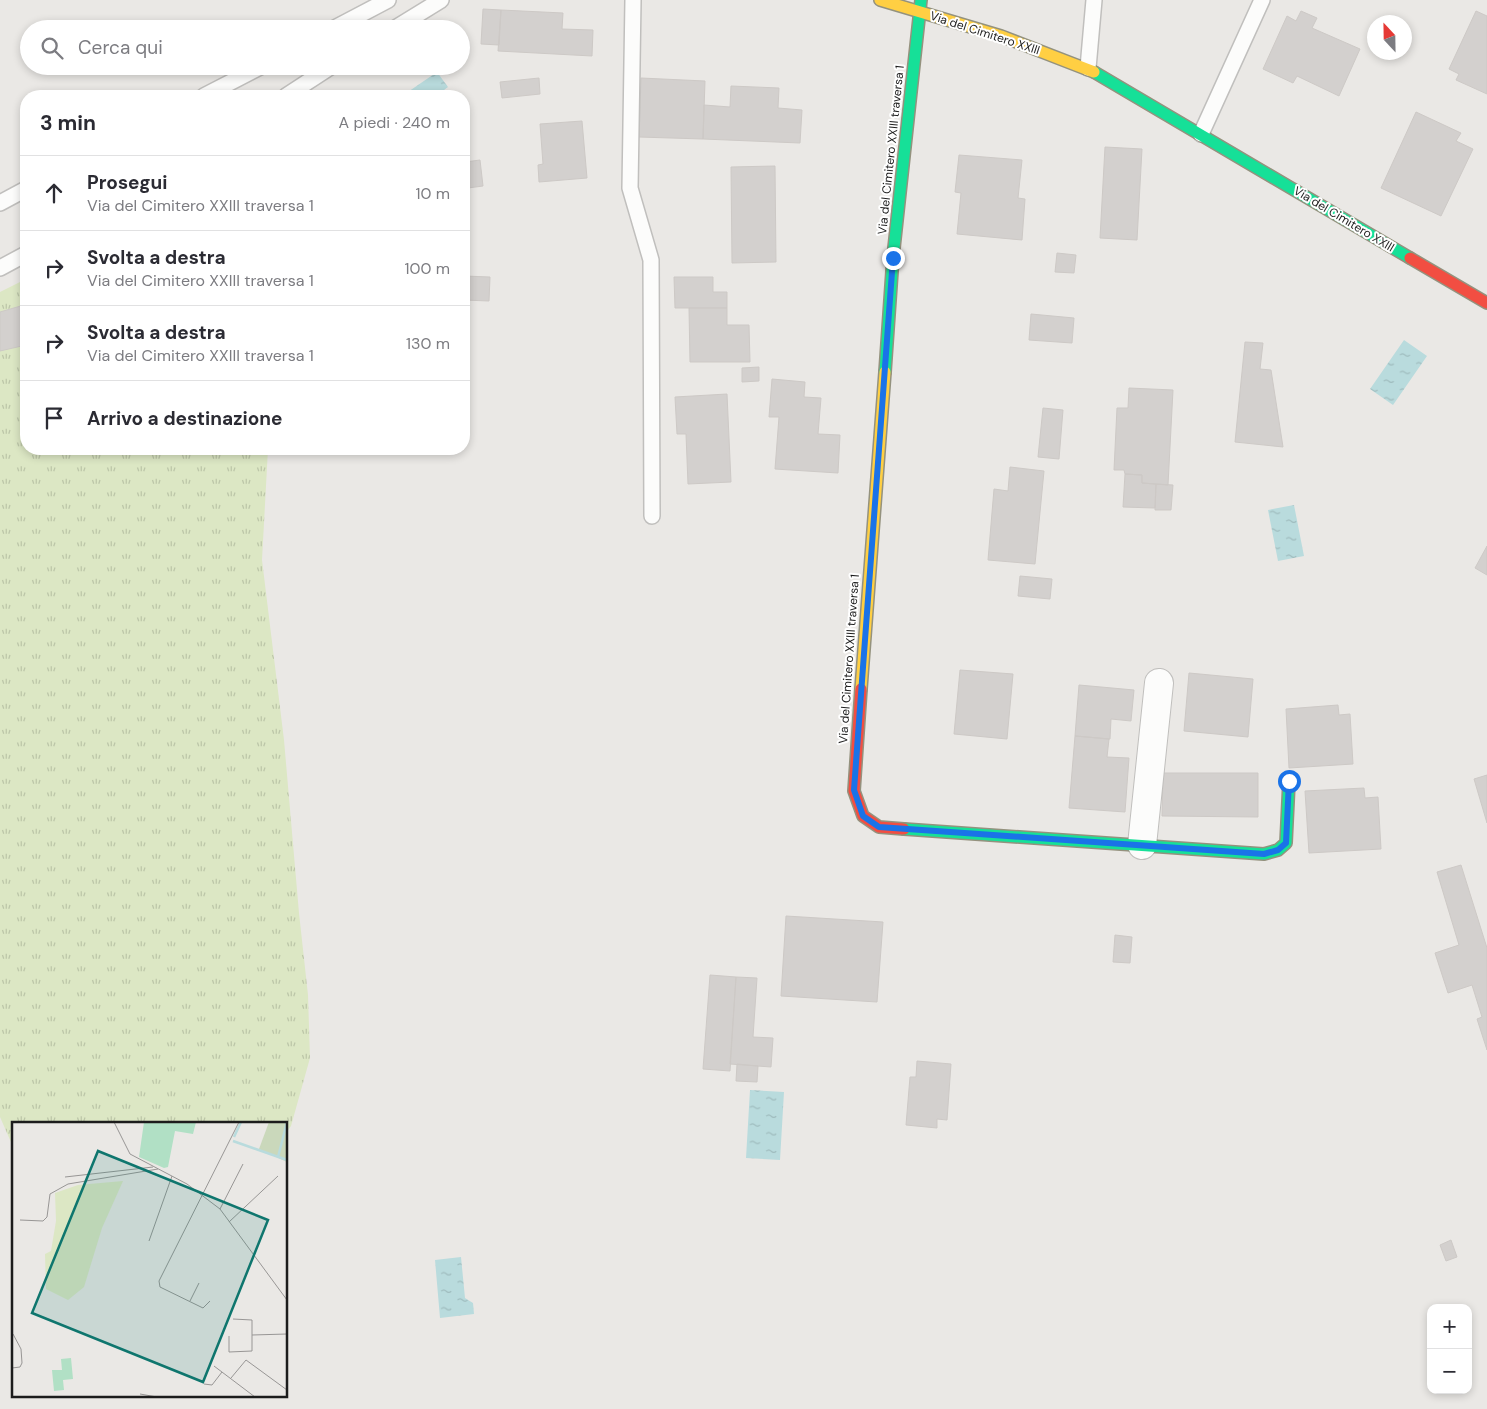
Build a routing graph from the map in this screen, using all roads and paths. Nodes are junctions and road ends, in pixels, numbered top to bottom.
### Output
1 (388, 0) edge
2 (441, 0) edge
3 (633, 0) edge
4 (880, 0) edge
5 (921, 0) edge
6 (1094, 0) edge
7 (1262, 0) edge
8 (920, 12) junction
9 (350, 20) edge
10 (409, 20) edge
11 (1088, 68) junction
12 (245, 75) edge
13 (318, 75) edge
14 (216, 90) edge
15 (295, 90) edge
16 (1201, 134) junction
17 (20, 193) edge
18 (0, 203) edge
19 (20, 257) edge
20 (0, 268) edge
21 (1487, 303) edge
22 (652, 516) dead end
23 (1159, 683) dead end
24 (1289, 781) dead end
25 (1142, 845) junction

1 - 9 lane
2 - 10 lane
3 - 22 lane
4 - 8 street, Via del Cimitero XXIII
5 - 8 street, Via del Cimitero XXIII traversa 1
6 - 11 lane
7 - 16 lane
8 - 11 street, Via del Cimitero XXIII
8 - 25 street, Via del Cimitero XXIII traversa 1
11 - 16 street, Via del Cimitero XXIII
12 - 14 lane
13 - 15 lane
16 - 21 street, Via del Cimitero XXIII
17 - 18 lane
19 - 20 lane
23 - 25 street
24 - 25 street, Via del Cimitero XXIII traversa 1

